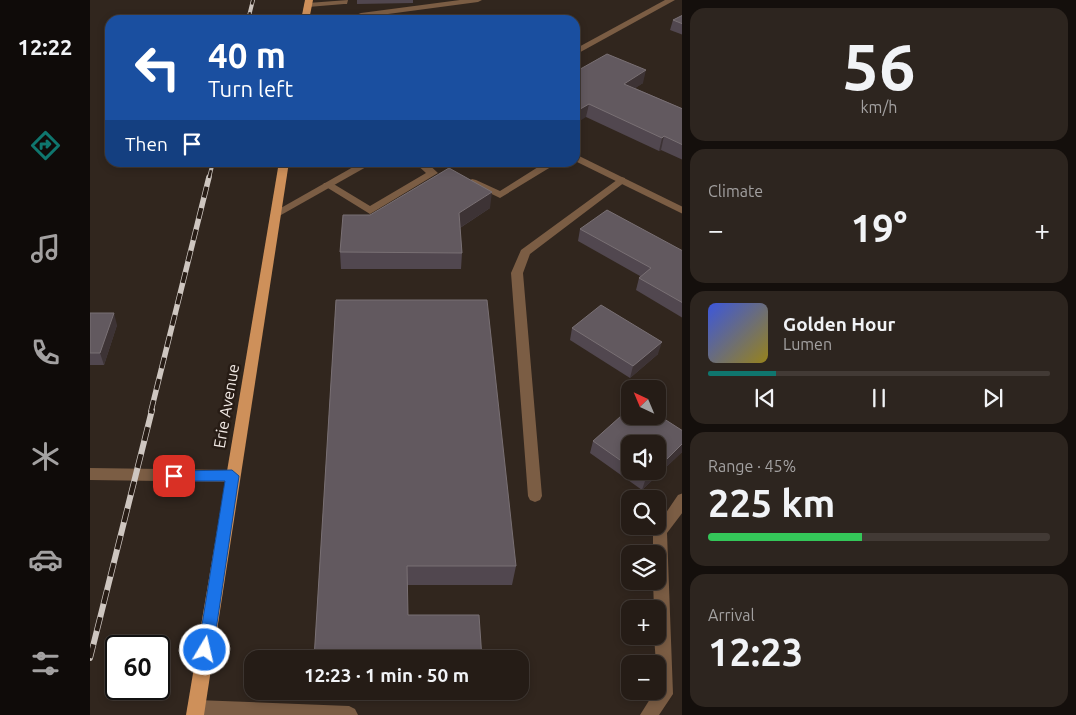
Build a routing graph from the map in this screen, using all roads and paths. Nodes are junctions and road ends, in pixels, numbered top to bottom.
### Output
1 (478, 0) edge
2 (671, 0) edge
3 (344, 1) edge
4 (308, 2) edge
5 (307, 15) edge
6 (346, 15) edge
7 (361, 15) edge
8 (580, 49) edge
9 (580, 160) edge
10 (283, 167) edge
11 (361, 167) edge
12 (427, 167) edge
13 (546, 167) edge
14 (461, 178) edge
15 (621, 180) junction
16 (328, 185) junction
17 (682, 211) edge
18 (276, 213) junction
19 (90, 474) edge
20 (232, 476) junction
21 (535, 496) dead end
22 (682, 499) edge
23 (196, 712) edge
24 (349, 715) edge
25 (649, 715) edge

1 - 7 street
2 - 8 street
3 - 4 street
3 - 6 street
4 - 5 main road
9 - 15 street
10 - 18 main road, Erie Avenue
11 - 16 street
12 - 16 street
13 - 14 street
15 - 17 street
15 - 21 street
16 - 18 street
18 - 20 main road, Erie Avenue
19 - 20 street
20 - 23 main road, Erie Avenue
22 - 25 street
23 - 24 street

